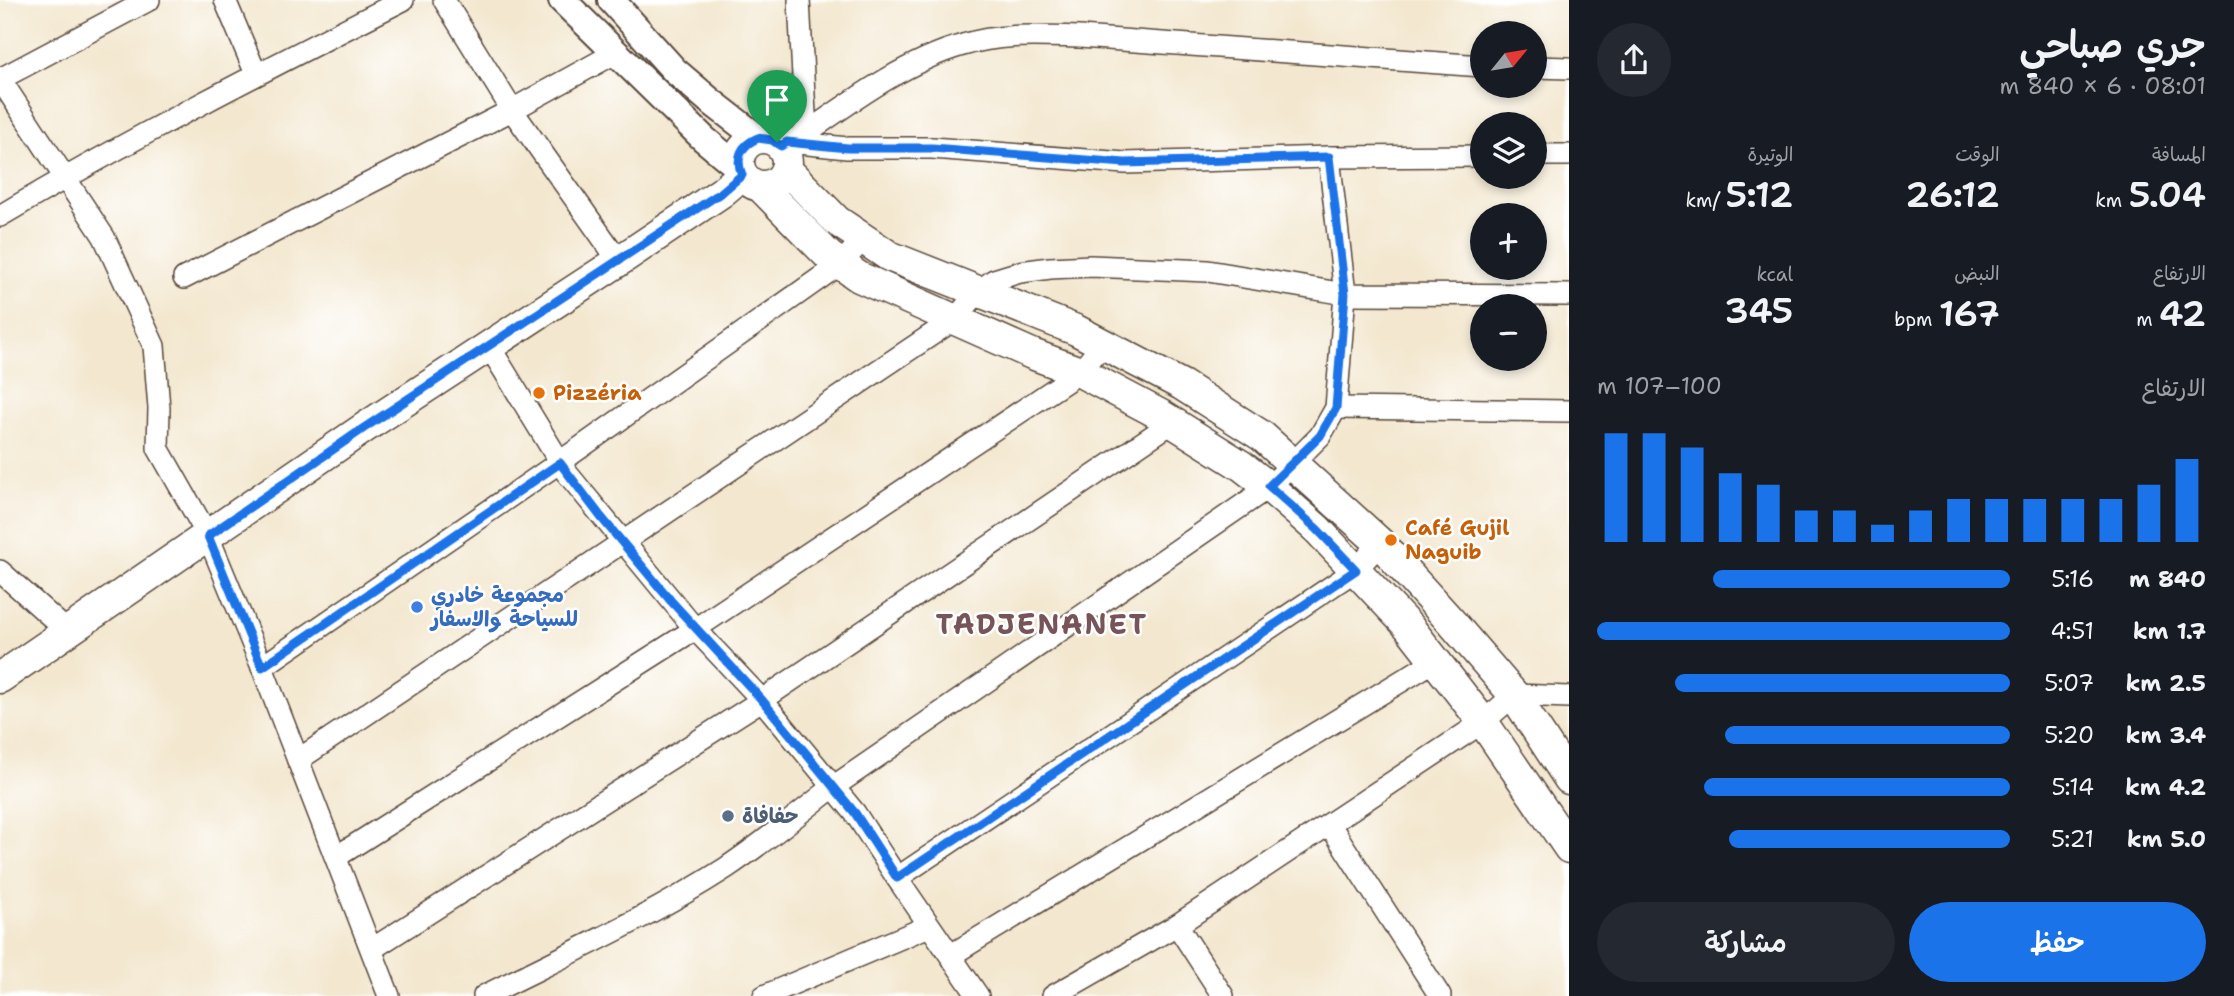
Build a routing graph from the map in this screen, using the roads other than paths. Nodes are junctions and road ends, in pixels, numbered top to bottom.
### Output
1 (149, 0) edge
2 (225, 0) edge
3 (403, 0) edge
4 (444, 0) edge
5 (562, 0) edge
6 (611, 0) edge
7 (799, 0) edge
8 (617, 52) junction
9 (1470, 65) edge
10 (1547, 67) edge
11 (1569, 68) edge
12 (256, 74) junction
13 (0, 79) edge
14 (512, 110) junction
15 (784, 146) junction
16 (1547, 155) edge
17 (1569, 155) edge
18 (1470, 156) edge
19 (1329, 157) junction
20 (66, 177) junction
21 (747, 177) junction
22 (0, 216) edge
23 (863, 240) junction
24 (619, 261) junction
25 (840, 264) junction
26 (184, 278) dead end
27 (979, 291) junction
28 (1345, 294) junction
29 (1569, 295) edge
30 (955, 319) junction
31 (1103, 344) junction
32 (489, 346) junction
33 (1080, 372) junction
34 (1336, 408) junction
35 (1569, 411) edge
36 (1173, 422) junction
37 (560, 463) junction
38 (1293, 464) junction
39 (1269, 486) junction
40 (208, 536) junction
41 (621, 541) junction
42 (1380, 543) junction
43 (1356, 570) junction
44 (0, 571) edge
45 (695, 629) junction
46 (67, 631) junction
47 (1436, 660) junction
48 (262, 667) junction
49 (1, 670) edge
50 (1514, 695) junction
51 (1569, 697) edge
52 (762, 700) junction
53 (1483, 722) junction
54 (298, 760) junction
55 (1569, 779) edge
56 (833, 787) junction
57 (1330, 825) junction
58 (1569, 848) edge
59 (336, 857) junction
60 (897, 878) junction
61 (1177, 925) junction
62 (929, 926) junction
63 (372, 950) junction
64 (951, 956) junction
65 (389, 996) edge
66 (484, 996) edge
67 (764, 996) edge
68 (978, 996) edge
69 (1053, 996) edge
70 (1223, 996) edge
71 (1440, 996) edge

1 - 13 street
2 - 12 street
3 - 12 street
4 - 14 street
5 - 8 street
6 - 15 street
7 - 15 street
8 - 14 street
8 - 21 street
9 - 15 street
10 - 11 street
12 - 20 street
13 - 20 street
14 - 24 street
14 - 26 street
15 - 19 street
15 - 21 main road
15 - 21 main road
15 - 23 main road
16 - 17 street
18 - 19 street
19 - 28 street
20 - 22 street
20 - 40 street
21 - 24 main road
21 - 25 main road
23 - 25 street
23 - 27 main road
24 - 32 main road
25 - 30 main road
25 - 37 street
27 - 28 street
27 - 30 street
27 - 31 main road
28 - 29 street
28 - 34 street
30 - 33 main road
30 - 41 street
31 - 33 street
31 - 38 main road
32 - 37 street
32 - 40 main road
33 - 36 main road
33 - 45 street
34 - 35 street
34 - 38 street
36 - 39 main road
36 - 52 street
37 - 41 street
37 - 48 street
38 - 39 street
38 - 42 main road
39 - 43 main road
39 - 56 street
40 - 46 main road
40 - 48 street
41 - 45 street
41 - 54 street
42 - 43 street
42 - 50 main road
43 - 47 main road
43 - 60 street
44 - 46 street
45 - 52 street
45 - 59 street
46 - 49 main road
47 - 53 main road
47 - 64 street
48 - 54 street
50 - 51 street
50 - 53 street
50 - 55 main road
52 - 56 street
52 - 63 street
53 - 57 street
53 - 58 main road
54 - 59 street
56 - 60 street
56 - 66 street
57 - 61 street
57 - 71 street
59 - 63 street
60 - 62 street
61 - 69 street
61 - 70 street
62 - 64 street
62 - 67 street
63 - 65 street
64 - 68 street

